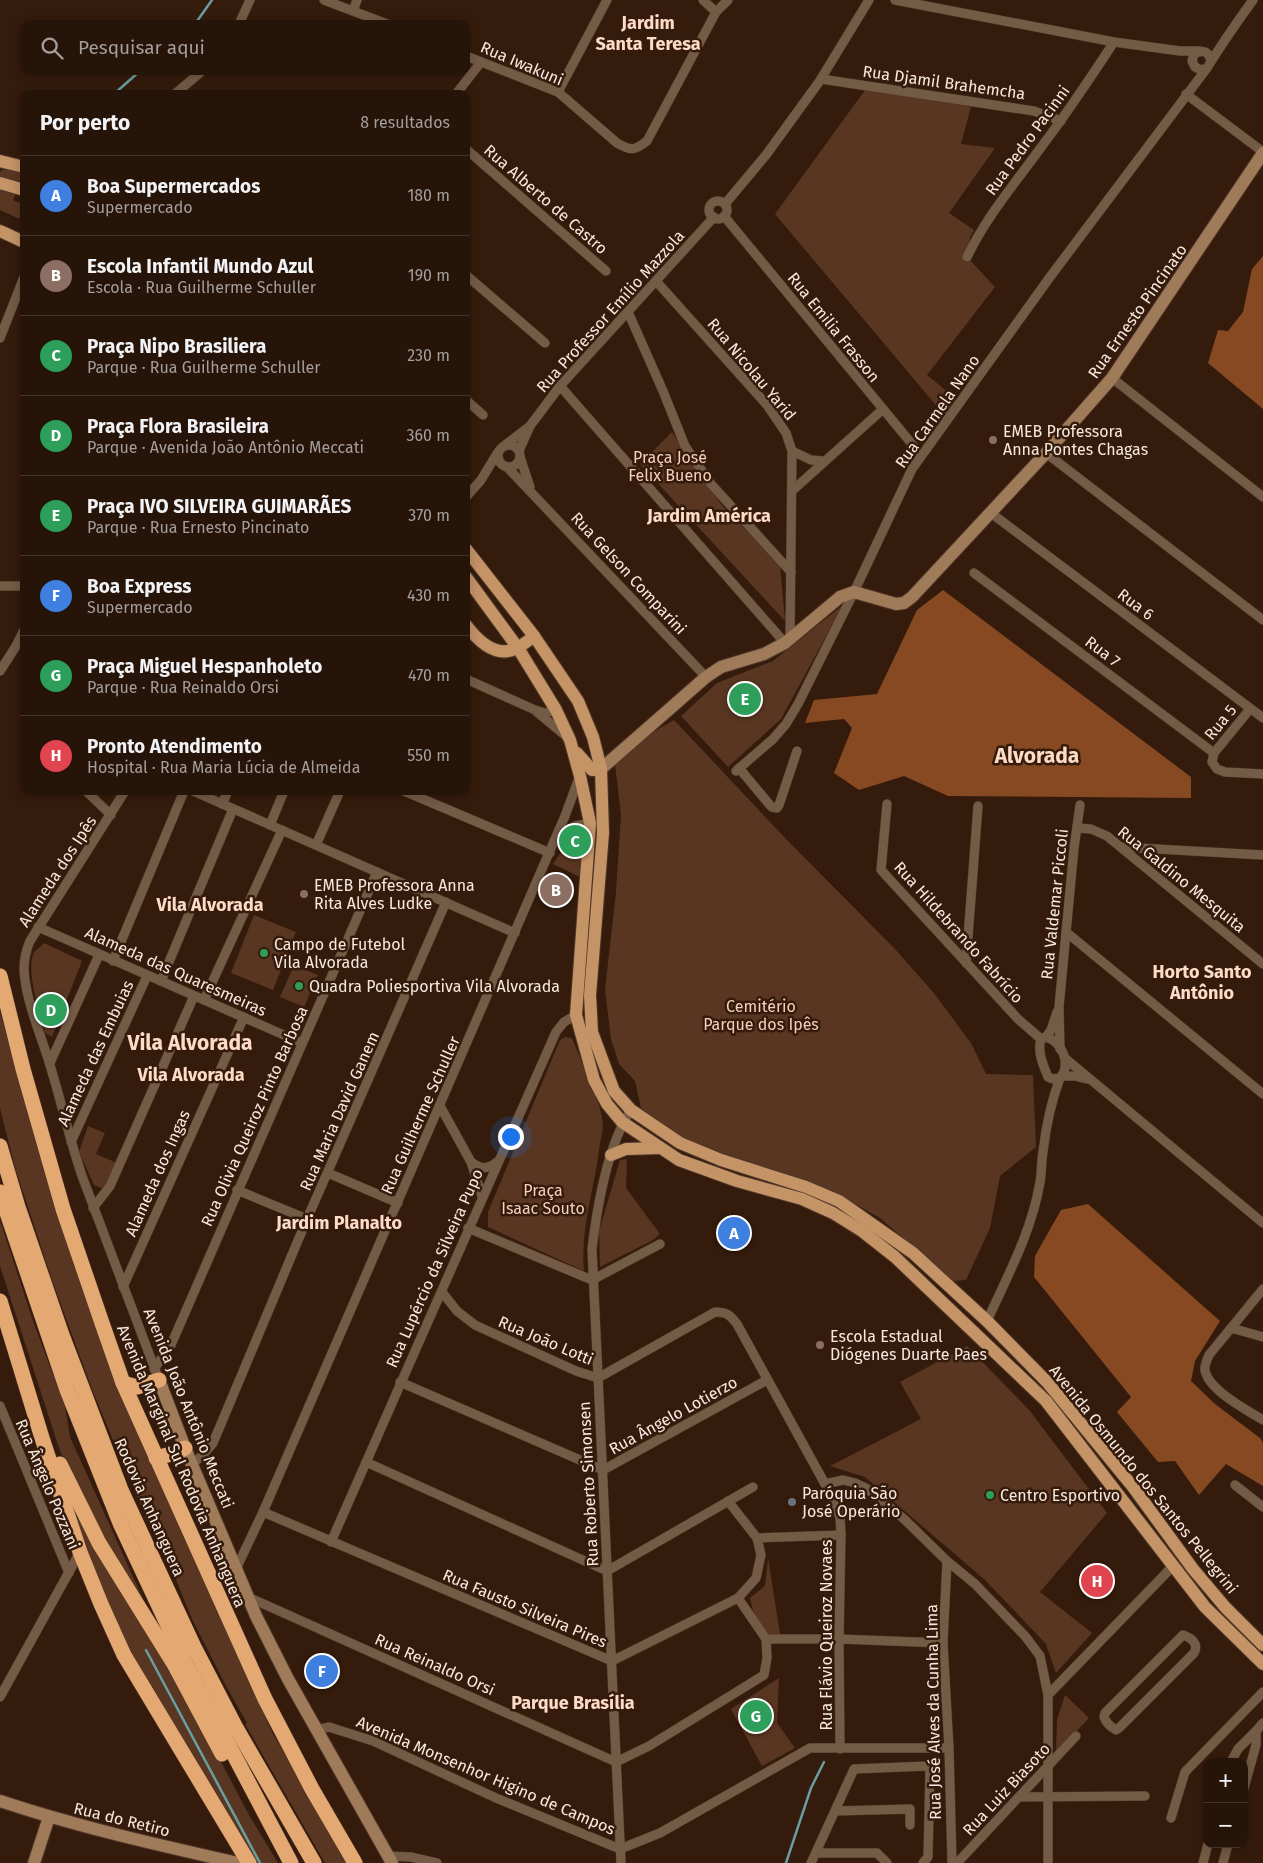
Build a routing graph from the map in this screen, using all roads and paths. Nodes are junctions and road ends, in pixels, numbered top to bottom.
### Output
1 (250, 0) edge
2 (324, 0) edge
3 (357, 0) edge
4 (607, 0) edge
5 (703, 0) edge
6 (728, 0) edge
7 (869, 0) edge
8 (895, 0) edge
9 (1253, 0) edge
10 (353, 11) junction
11 (716, 12) junction
12 (241, 20) edge
13 (377, 20) edge
14 (1114, 42) junction
15 (1223, 42) junction
16 (1180, 51) junction
17 (1203, 51) junction
18 (470, 58) edge
19 (481, 62) junction
20 (1193, 64) junction
21 (1209, 65) junction
22 (197, 75) edge
23 (821, 80) junction
24 (1193, 85) junction
25 (180, 90) edge
26 (459, 90) edge
27 (558, 92) junction
28 (1186, 94) junction
29 (1061, 121) junction
30 (470, 152) edge
31 (1263, 153) edge
32 (3, 164) edge
33 (20, 166) edge
34 (0, 183) edge
35 (20, 189) edge
36 (725, 204) junction
37 (724, 216) junction
38 (714, 217) junction
39 (0, 231) edge
40 (20, 240) edge
41 (967, 257) dead end
42 (606, 271) dead end
43 (470, 278) edge
44 (656, 281) junction
45 (20, 287) edge
46 (628, 312) junction
47 (0, 338) edge
48 (545, 343) dead end
49 (1112, 378) junction
50 (560, 386) junction
51 (470, 404) edge
52 (882, 410) junction
53 (483, 415) dead end
54 (530, 426) junction
55 (502, 449) junction
56 (792, 451) junction
57 (1046, 453) junction
58 (519, 454) junction
59 (922, 455) junction
60 (824, 461) junction
61 (506, 467) junction
62 (481, 480) junction
63 (531, 490) junction
64 (793, 490) junction
65 (470, 492) edge
66 (1263, 498) edge
67 (991, 513) junction
68 (470, 554) edge
69 (791, 572) junction
70 (974, 573) dead end
71 (470, 582) edge
72 (0, 586) edge
73 (20, 586) edge
74 (854, 592) junction
75 (1263, 620) edge
76 (470, 629) edge
77 (534, 636) junction
78 (20, 638) edge
79 (788, 641) junction
80 (518, 648) junction
81 (0, 671) edge
82 (706, 677) junction
83 (470, 681) edge
84 (578, 701) junction
85 (1250, 709) junction
86 (535, 710) junction
87 (556, 710) junction
88 (1263, 718) edge
89 (571, 743) junction
90 (797, 751) dead end
91 (1214, 753) junction
92 (601, 769) junction
93 (1263, 774) edge
94 (580, 776) junction
95 (90, 795) edge
96 (123, 795) edge
97 (182, 795) edge
98 (202, 795) edge
99 (226, 795) edge
100 (282, 795) edge
101 (338, 795) edge
102 (413, 795) edge
103 (222, 804) junction
104 (887, 804) dead end
105 (1080, 805) dead end
106 (978, 806) dead end
107 (233, 809) junction
108 (111, 815) junction
109 (590, 823) junction
110 (270, 825) junction
111 (1077, 828) junction
112 (282, 830) junction
113 (556, 837) junction
114 (316, 845) junction
115 (1121, 847) junction
116 (550, 853) junction
117 (1263, 855) edge
118 (377, 872) junction
119 (446, 902) junction
120 (38, 927) junction
121 (1066, 932) junction
122 (515, 933) junction
123 (30, 941) joint
124 (99, 955) junction
125 (113, 961) junction
126 (966, 963) junction
127 (1263, 964) edge
128 (0, 976) edge
129 (147, 976) junction
130 (160, 981) junction
131 (194, 996) junction
132 (204, 1000) junction
133 (1059, 1007) junction
134 (576, 1015) junction
135 (244, 1018) junction
136 (593, 1036) junction
137 (1043, 1038) junction
138 (302, 1042) junction
139 (1060, 1049) junction
140 (1066, 1059) junction
141 (50, 1062) junction
142 (1048, 1077) junction
143 (1061, 1077) junction
144 (1088, 1079) junction
145 (1263, 1094) edge
146 (440, 1106) junction
147 (1050, 1106) junction
148 (631, 1110) junction
149 (622, 1122) junction
150 (71, 1142) junction
151 (0, 1146) edge
152 (661, 1148) junction
153 (612, 1155) junction
154 (498, 1161) junction
155 (470, 1162) junction
156 (328, 1173) junction
157 (237, 1190) junction
158 (0, 1192) edge
159 (482, 1196) junction
160 (398, 1203) junction
161 (93, 1208) junction
162 (307, 1220) junction
163 (1263, 1223) edge
164 (468, 1228) junction
165 (660, 1244) dead end
166 (592, 1280) junction
167 (123, 1287) junction
168 (1263, 1289) edge
169 (442, 1292) junction
170 (0, 1301) edge
171 (726, 1312) joint
172 (987, 1321) junction
173 (967, 1325) junction
174 (1231, 1328) junction
175 (1263, 1337) edge
176 (18, 1358) junction
177 (157, 1374) junction
178 (598, 1378) junction
179 (767, 1380) junction
180 (123, 1382) junction
181 (400, 1382) junction
182 (1, 1411) edge
183 (1263, 1420) edge
184 (185, 1448) junction
185 (156, 1458) junction
186 (366, 1462) junction
187 (192, 1464) junction
188 (603, 1470) junction
189 (1105, 1476) junction
190 (825, 1484) junction
191 (1235, 1485) dead end
192 (753, 1487) dead end
193 (1133, 1487) junction
194 (728, 1501) junction
195 (1263, 1507) edge
196 (263, 1512) junction
197 (842, 1535) junction
198 (757, 1538) junction
199 (331, 1542) junction
200 (80, 1552) junction
201 (947, 1561) junction
202 (1173, 1566) junction
203 (236, 1569) junction
204 (607, 1571) junction
205 (69, 1574) junction
206 (248, 1597) junction
207 (738, 1598) junction
208 (1183, 1635) joint
209 (766, 1639) junction
210 (839, 1639) junction
211 (943, 1643) junction
212 (1263, 1645) edge
213 (612, 1661) junction
214 (1263, 1664) edge
215 (1263, 1692) edge
216 (1048, 1695) junction
217 (0, 1697) edge
218 (1263, 1723) edge
219 (316, 1730) junction
220 (1256, 1731) junction
221 (1076, 1736) dead end
222 (949, 1748) junction
223 (840, 1749) junction
224 (1233, 1758) edge
225 (616, 1762) junction
226 (1047, 1767) junction
227 (1248, 1774) edge
228 (1048, 1796) junction
229 (1145, 1796) dead end
230 (1019, 1797) junction
231 (0, 1801) edge
232 (836, 1811) junction
233 (49, 1817) junction
234 (1171, 1818) dead end
235 (910, 1825) dead end
236 (1207, 1848) edge
237 (1227, 1848) edge
238 (620, 1849) junction
239 (817, 1853) junction
240 (390, 1860) edge
241 (34, 1863) edge
242 (238, 1863) edge
243 (249, 1863) edge
244 (287, 1863) edge
245 (291, 1863) edge
246 (314, 1863) edge
247 (355, 1863) edge
248 (437, 1863) edge
249 (621, 1863) edge
250 (811, 1863) edge
251 (822, 1863) edge
252 (887, 1863) edge
253 (924, 1863) edge
254 (952, 1863) edge
255 (958, 1863) edge
256 (1048, 1863) edge
257 (1203, 1863) edge
258 (1223, 1863) edge

1 - 12 street
2 - 10 street
3 - 10 street
4 - 27 street
5 - 11 street
6 - 11 street
7 - 23 street
8 - 14 street
9 - 15 street, Rua Carmela Nano
10 - 13 street
11 - 27 street, Rua Iwakuni
14 - 16 street
14 - 29 street, Rua Pedro Pacinni
15 - 17 street, Rua Carmela Nano
15 - 21 street, Rua Carmela Nano
16 - 17 street
16 - 20 street
17 - 20 street
17 - 21 street
18 - 19 street, Rua Iwakuni
19 - 26 street
19 - 27 street, Rua Iwakuni
20 - 21 street
20 - 24 street
21 - 24 street, Rua Carmela Nano
22 - 25 street
23 - 29 street, Rua Djamil Brahemcha
23 - 36 street
24 - 28 street, Rua Carmela Nano
28 - 31 street
28 - 59 street, Rua Carmela Nano
29 - 41 street, Rua Pedro Pacinni
30 - 42 street, Rua Alberto de Castro
31 - 49 street, Rua Ernesto Pincinato
32 - 33 main road
34 - 35 main road
36 - 37 street
36 - 38 street
37 - 38 street
37 - 52 street, Rua Emilia Frasson
38 - 44 street, Rua Professor Emílio Mazzola
39 - 40 main road
43 - 48 street
44 - 46 street, Rua Professor Emílio Mazzola
44 - 56 street, Rua Nicolau Yarid
45 - 47 street
46 - 50 street, Rua Professor Emílio Mazzola
46 - 69 street
49 - 57 street, Rua Ernesto Pincinato
49 - 66 street
50 - 54 street, Rua Professor Emílio Mazzola
50 - 79 street
51 - 53 street
52 - 59 street, Rua Emilia Frasson
52 - 60 street
54 - 55 street, Rua Professor Emílio Mazzola
54 - 58 street, Rua Professor Emílio Mazzola
55 - 58 street
55 - 61 street
55 - 62 street, Rua Professor Emílio Mazzola
56 - 60 street
56 - 64 street, Rua Nicolau Yarid
57 - 67 street, Rua Ernesto Pincinato
57 - 75 street
58 - 61 street
58 - 63 street, Rua Gelson Comparini
59 - 74 street, Rua Carmela Nano
60 - 64 street
61 - 62 street, Rua Professor Emílio Mazzola
61 - 63 street, Rua Gelson Comparini
62 - 65 street, Rua Professor Emílio Mazzola
63 - 82 street, Rua Gelson Comparini
64 - 69 street, Rua Nicolau Yarid
67 - 74 street, Rua Ernesto Pincinato
67 - 85 street, Rua 6
68 - 77 main road, Avenida Osmundo dos Santos Pellegrini
69 - 79 street, Rua Nicolau Yarid
70 - 91 street, Rua 7
71 - 80 main road, Avenida Osmundo dos Santos Pellegrini
72 - 73 street
74 - 79 street
74 - 90 street, Rua Carmela Nano
76 - 80 main road
77 - 80 main road
77 - 84 main road, Avenida Osmundo dos Santos Pellegrini
78 - 81 street
79 - 82 street
80 - 87 main road, Avenida Osmundo dos Santos Pellegrini
82 - 92 street
83 - 86 street
84 - 87 main road
84 - 92 main road, Avenida Osmundo dos Santos Pellegrini
85 - 88 street, Rua 6
85 - 91 street, Rua 5
86 - 87 street
86 - 89 street
87 - 89 main road, Avenida Osmundo dos Santos Pellegrini
89 - 92 main road
89 - 94 main road, Avenida Osmundo dos Santos Pellegrini
91 - 93 street
92 - 136 main road, Avenida Osmundo dos Santos Pellegrini
94 - 109 main road, Avenida Osmundo dos Santos Pellegrini
94 - 113 street, Rua Guilherme Schuller
95 - 108 street
96 - 108 street, Alameda dos Ipês
97 - 125 street
98 - 103 street
99 - 103 street
100 - 110 street
101 - 114 street
102 - 116 street
103 - 107 street
104 - 126 street, Rua Hildebrando Fabrício
105 - 111 street, Rua Valdemar Piccoli
106 - 126 street
107 - 110 street
107 - 130 street
108 - 120 street, Alameda dos Ipês
109 - 113 street
109 - 134 main road, Avenida Osmundo dos Santos Pellegrini
110 - 112 street
111 - 115 street, Rua Galdino Mesquita
111 - 121 street, Rua Valdemar Piccoli
112 - 114 street
112 - 132 street
113 - 116 street, Rua Guilherme Schuller
114 - 118 street
115 - 117 street
115 - 127 street, Rua Galdino Mesquita
116 - 122 street, Rua Guilherme Schuller
118 - 119 street
118 - 138 street, Rua Olivia Queiroz Pinto Barbosa
119 - 122 street
119 - 156 street, Rua Maria David Ganem
120 - 123 street, Alameda dos Ipês
120 - 124 street, Alameda das Quaresmeiras
121 - 133 street, Rua Valdemar Piccoli
121 - 145 street
122 - 146 street, Rua Guilherme Schuller
123 - 141 street, Avenida João Antônio Meccati
124 - 125 street, Alameda das Quaresmeiras
124 - 141 street
125 - 129 street, Alameda das Quaresmeiras
126 - 137 street, Rua Hildebrando Fabrício
128 - 180 highway, Avenida Marginal Sul Rodovia Anhanguera
129 - 130 street, Alameda das Quaresmeiras
129 - 150 street, Alameda das Embuias
130 - 131 street, Alameda das Quaresmeiras
131 - 132 street, Alameda das Quaresmeiras
131 - 161 street
132 - 135 street, Alameda das Quaresmeiras
133 - 137 street, Rua Valdemar Piccoli
133 - 139 street, Rua Valdemar Piccoli
134 - 136 main road
134 - 149 main road, Avenida Osmundo dos Santos Pellegrini
134 - 154 street, Rua Lupércio da Silveira Pupo
135 - 138 street, Alameda das Quaresmeiras
135 - 167 street, Alameda dos Ingas
136 - 148 main road, Avenida Osmundo dos Santos Pellegrini
137 - 139 street, Rua Hildebrando Fabrício
137 - 142 street
138 - 157 street, Rua Olivia Queiroz Pinto Barbosa
139 - 140 street
140 - 143 street
140 - 144 street
141 - 150 street, Avenida João Antônio Meccati
142 - 143 street
142 - 147 street
143 - 144 street
143 - 147 street
144 - 163 street
146 - 155 street
146 - 160 street, Rua Guilherme Schuller
147 - 172 street
148 - 149 street, Rua Roberto Simonsen
148 - 172 main road, Avenida Osmundo dos Santos Pellegrini
149 - 152 main road, Avenida Osmundo dos Santos Pellegrini
149 - 153 street, Rua Roberto Simonsen
150 - 161 street, Avenida João Antônio Meccati
151 - 246 highway, Rodovia Anhanguera
152 - 153 main road
152 - 173 main road, Avenida Osmundo dos Santos Pellegrini
153 - 166 street, Rua Roberto Simonsen
154 - 155 street
154 - 159 street, Rua Lupércio da Silveira Pupo
155 - 159 street
156 - 160 street
156 - 162 street, Rua Maria David Ganem
157 - 162 street
157 - 177 street, Rua Olivia Queiroz Pinto Barbosa
158 - 245 highway, Rodovia Anhanguera
159 - 164 street, Rua Lupércio da Silveira Pupo
160 - 196 street, Rua Guilherme Schuller
161 - 167 street, Avenida João Antônio Meccati
162 - 187 street, Rua Maria David Ganem
164 - 166 street
164 - 169 street, Rua Lupércio da Silveira Pupo
165 - 166 street
166 - 178 street, Rua Roberto Simonsen
167 - 177 street, Avenida João Antônio Meccati
168 - 174 street
169 - 178 street, Rua João Lotti
169 - 181 street, Rua Lupércio da Silveira Pupo
170 - 176 highway
171 - 178 street, Rua João Lotti
171 - 179 street, Rua Flávio Queiroz Novaes
172 - 173 main road
172 - 193 main road, Avenida Osmundo dos Santos Pellegrini
173 - 189 main road, Avenida Osmundo dos Santos Pellegrini
174 - 175 street
174 - 183 street
176 - 200 highway
176 - 244 highway
177 - 180 highway
177 - 184 street, Avenida João Antônio Meccati
178 - 188 street, Rua Roberto Simonsen
179 - 188 street, Rua Ângelo Lotierzo
179 - 190 street, Rua Flávio Queiroz Novaes
180 - 185 highway, Avenida Marginal Sul Rodovia Anhanguera
181 - 186 street, Rua Lupércio da Silveira Pupo
181 - 188 street, Rua Ângelo Lotierzo
182 - 205 street, Rua Ângelo Pozzani
184 - 185 highway
184 - 187 street, Avenida João Antônio Meccati
185 - 247 highway, Avenida Marginal Sul Rodovia Anhanguera
186 - 199 street, Rua Lupércio da Silveira Pupo
186 - 204 street
187 - 203 street, Avenida João Antônio Meccati
188 - 204 street, Rua Roberto Simonsen
189 - 193 main road
189 - 202 main road, Avenida Osmundo dos Santos Pellegrini
190 - 197 street, Rua Flávio Queiroz Novaes
190 - 201 street
191 - 195 street
192 - 194 street
193 - 212 main road, Avenida Osmundo dos Santos Pellegrini
194 - 198 street
194 - 204 street
196 - 199 street, Rua Fausto Silveira Pires
196 - 203 street, Rua Guilherme Schuller
197 - 198 street
197 - 210 street, Rua Flávio Queiroz Novaes
198 - 207 street, Rua Fausto Silveira Pires
199 - 213 street, Rua Fausto Silveira Pires
200 - 205 street
200 - 243 highway
201 - 211 street, Rua José Alves da Cunha Lima
201 - 216 street
202 - 214 main road, Avenida Osmundo dos Santos Pellegrini
202 - 216 street
203 - 206 street, Avenida João Antônio Meccati
204 - 213 street, Rua Roberto Simonsen
205 - 217 street
206 - 219 street, Avenida João Antônio Meccati
206 - 225 street, Rua Reinaldo Orsi
207 - 209 street
207 - 213 street, Rua Fausto Silveira Pires
208 - 208 street
209 - 210 street
209 - 225 street
210 - 211 street
210 - 223 street, Rua Flávio Queiroz Novaes
211 - 222 street, Rua José Alves da Cunha Lima
213 - 225 street, Rua Roberto Simonsen
215 - 234 street
216 - 226 street
218 - 220 street
219 - 238 street, Avenida Monsenhor Higino de Campos
219 - 240 street, Avenida João Antônio Meccati
220 - 224 street
220 - 227 street
221 - 226 street, Rua Luiz Biasoto
222 - 223 street, Avenida Monsenhor Higino de Campos
222 - 254 street, Rua José Alves da Cunha Lima
223 - 238 street, Avenida Monsenhor Higino de Campos
225 - 238 street, Rua Roberto Simonsen
226 - 228 street
226 - 230 street, Rua Luiz Biasoto
228 - 229 street
228 - 230 street
228 - 256 street
230 - 255 street, Rua Luiz Biasoto
231 - 233 street, Rua do Retiro
232 - 235 street
232 - 239 street
232 - 253 street
233 - 241 street
233 - 242 street, Rua do Retiro
236 - 257 street
237 - 258 street
238 - 249 street, Rua Roberto Simonsen
239 - 250 street
239 - 251 street
239 - 252 street
240 - 248 street

